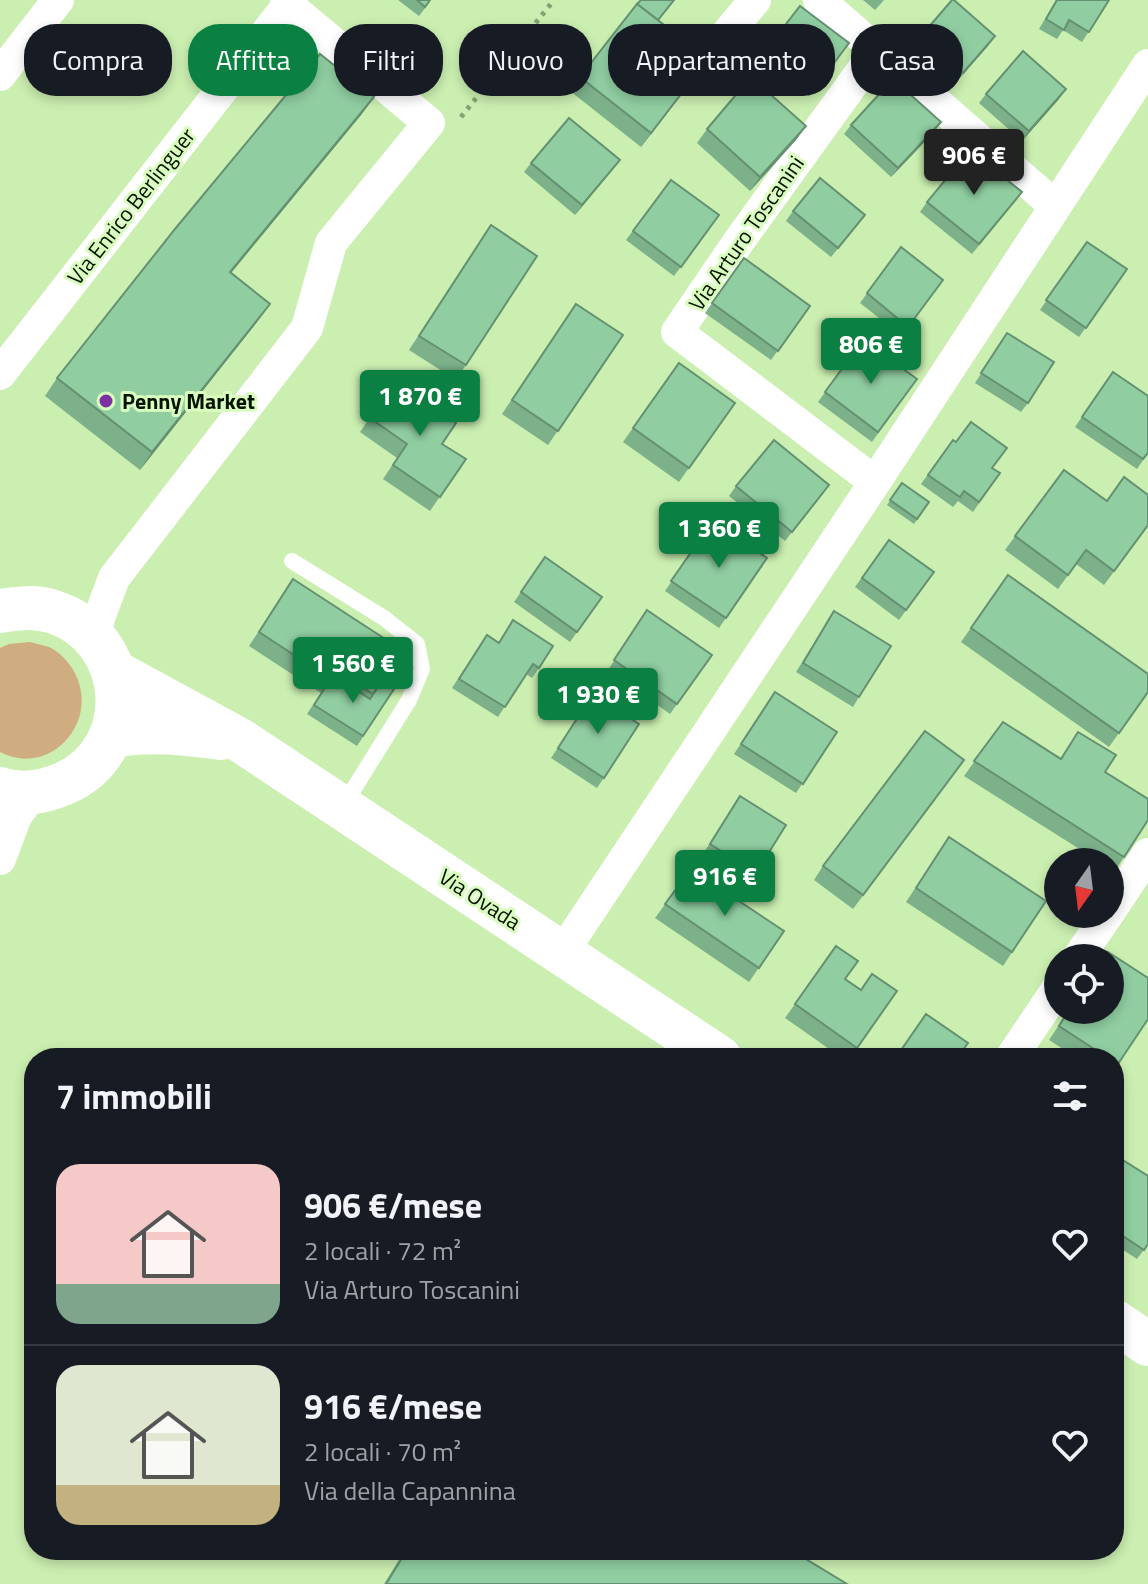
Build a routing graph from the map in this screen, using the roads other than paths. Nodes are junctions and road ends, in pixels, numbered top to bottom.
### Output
1 (58, 0) edge
2 (755, 0) edge
3 (819, 0) edge
4 (288, 2) edge
5 (735, 24) edge
6 (851, 28) edge
7 (1148, 65) edge
8 (0, 75) edge
9 (851, 86) edge
10 (929, 96) edge
11 (1055, 206) junction
12 (0, 374) edge
13 (875, 482) junction
14 (292, 561) dead end
15 (114, 578) junction
16 (20, 605) edge
17 (104, 655) junction
18 (111, 736) junction
19 (240, 740) junction
20 (17, 791) edge
21 (342, 808) junction
22 (1148, 854) edge
23 (0, 859) edge
24 (1124, 890) edge
25 (562, 953) junction
26 (1044, 1009) edge
27 (705, 1048) edge
28 (1018, 1048) edge
29 (1124, 1328) edge
30 (1148, 1344) edge

1 - 8 street
2 - 5 street
3 - 6 street
4 - 12 street, Via Enrico Berlinguer
4 - 15 street
7 - 11 street
9 - 13 street, Via Arturo Toscanini
10 - 11 street
11 - 13 street
13 - 25 street
14 - 21 lane
15 - 16 street
15 - 17 street
16 - 17 main road, Via Ovada
17 - 18 main road
17 - 19 main road, Via Ovada
18 - 19 main road, Via Ovada
18 - 20 main road
19 - 21 main road, Via Ovada
20 - 23 street
21 - 25 main road, Via Ovada
22 - 24 street
25 - 27 main road, Via Ovada
26 - 28 street
29 - 30 main road

